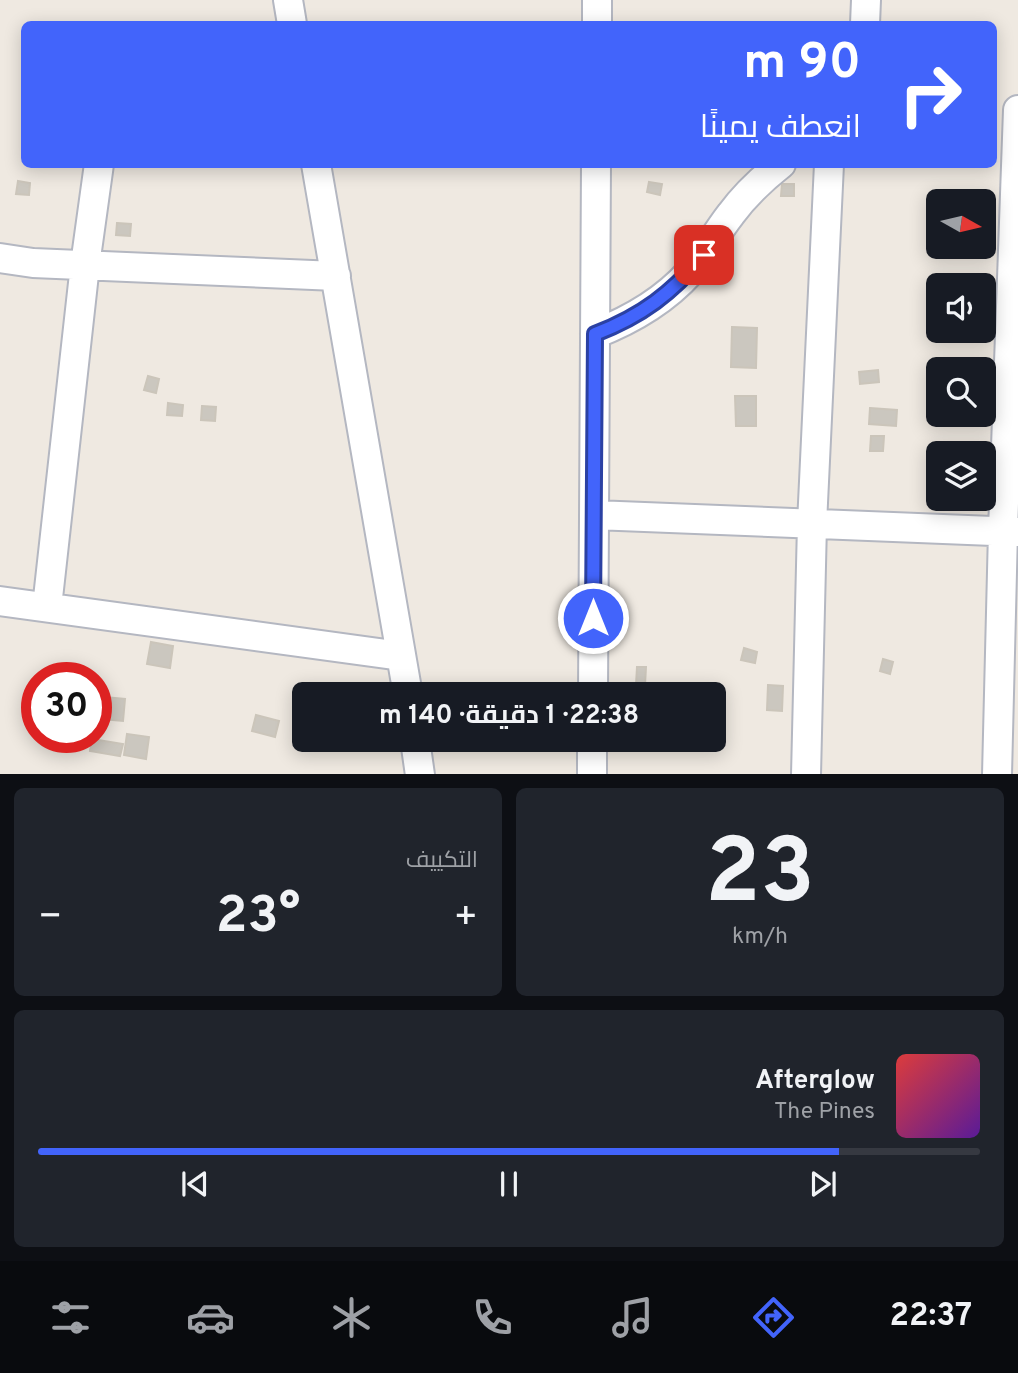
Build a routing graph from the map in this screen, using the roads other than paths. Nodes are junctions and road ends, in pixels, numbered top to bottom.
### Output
1 (288, 0) edge
2 (597, 0) edge
3 (866, 0) edge
4 (292, 21) edge
5 (597, 21) edge
6 (865, 21) edge
7 (1018, 110) edge
8 (997, 111) edge
9 (98, 168) edge
10 (317, 168) edge
11 (596, 168) edge
12 (776, 168) edge
13 (829, 168) edge
14 (0, 258) edge
15 (85, 265) junction
16 (335, 276) junction
17 (595, 334) junction
18 (594, 515) junction
19 (812, 524) junction
20 (1010, 532) edge
21 (0, 601) edge
22 (47, 607) junction
23 (401, 656) junction
24 (406, 682) edge
25 (593, 682) edge
26 (417, 752) edge
27 (592, 752) edge
28 (420, 774) edge
29 (592, 774) edge
30 (806, 774) edge
31 (997, 774) edge

1 - 4 street
2 - 5 street
3 - 6 street
7 - 8 street
7 - 20 street
9 - 15 street
10 - 16 street
11 - 17 street
12 - 17 street
13 - 19 street
14 - 15 street
15 - 16 street
15 - 22 street
16 - 23 street
17 - 18 street
18 - 19 street
18 - 25 street
19 - 20 street
19 - 30 street
20 - 31 street
21 - 22 street
22 - 23 street
23 - 24 street
26 - 28 street
27 - 29 street

